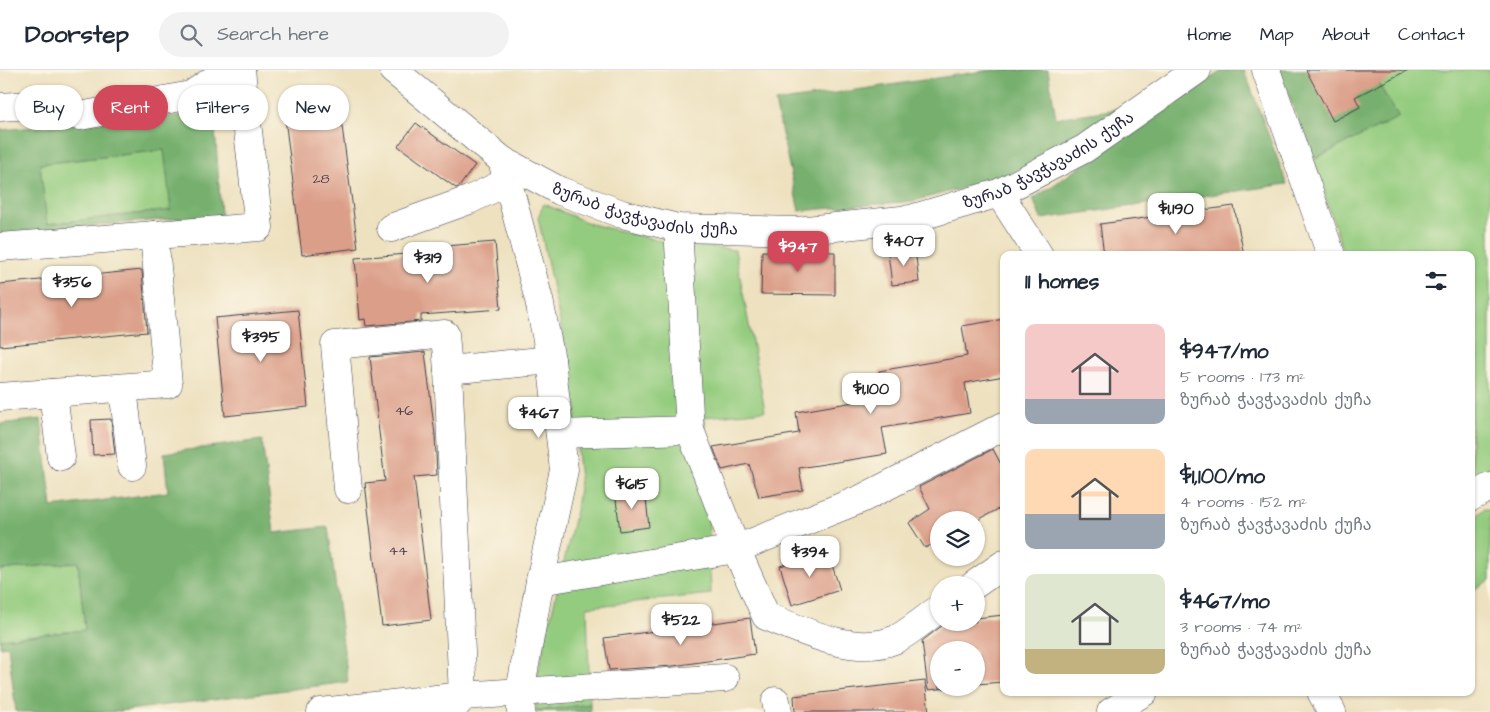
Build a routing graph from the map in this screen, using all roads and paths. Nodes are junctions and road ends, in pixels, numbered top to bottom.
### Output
1 (228, 70) edge
2 (241, 70) edge
3 (393, 70) edge
4 (1197, 70) edge
5 (1266, 70) edge
6 (0, 107) edge
7 (506, 170) junction
8 (1000, 193) junction
9 (391, 228) dead end
10 (678, 228) junction
11 (154, 235) junction
12 (0, 247) edge
13 (1036, 251) edge
14 (1330, 251) edge
15 (551, 360) junction
16 (448, 370) junction
17 (123, 388) junction
18 (53, 393) junction
19 (0, 398) edge
20 (1000, 428) edge
21 (690, 430) junction
22 (560, 434) junction
23 (61, 457) dead end
24 (132, 466) dead end
25 (1490, 487) edge
26 (348, 488) dead end
27 (1475, 495) edge
28 (736, 549) junction
29 (1000, 567) edge
30 (985, 577) edge
31 (540, 581) junction
32 (930, 615) edge
33 (725, 678) dead end
34 (1137, 696) edge
35 (1323, 696) edge
36 (520, 702) edge
37 (457, 704) edge
38 (321, 712) edge
39 (1111, 712) edge
40 (1332, 712) edge

1 - 6 street
2 - 11 street
3 - 7 street, ზურაბ ჭავჭავაძის ქუჩა
4 - 8 street, ზურაბ ჭავჭავაძის ქუჩა
5 - 14 street
7 - 9 street
7 - 10 street, ზურაბ ჭავჭავაძის ქუჩა
7 - 15 street
8 - 10 street, ზურაბ ჭავჭავაძის ქუჩა
8 - 13 street
10 - 21 street
11 - 12 street
11 - 17 street
15 - 16 street
15 - 22 street
16 - 26 street
16 - 37 street
17 - 18 street
17 - 24 street
18 - 19 street
18 - 23 street
20 - 28 street
21 - 22 street
21 - 28 street
22 - 31 street
25 - 27 street
28 - 31 street
28 - 32 street
29 - 30 street
31 - 36 street
33 - 36 street
34 - 39 street
35 - 40 street
36 - 37 street
37 - 38 street

